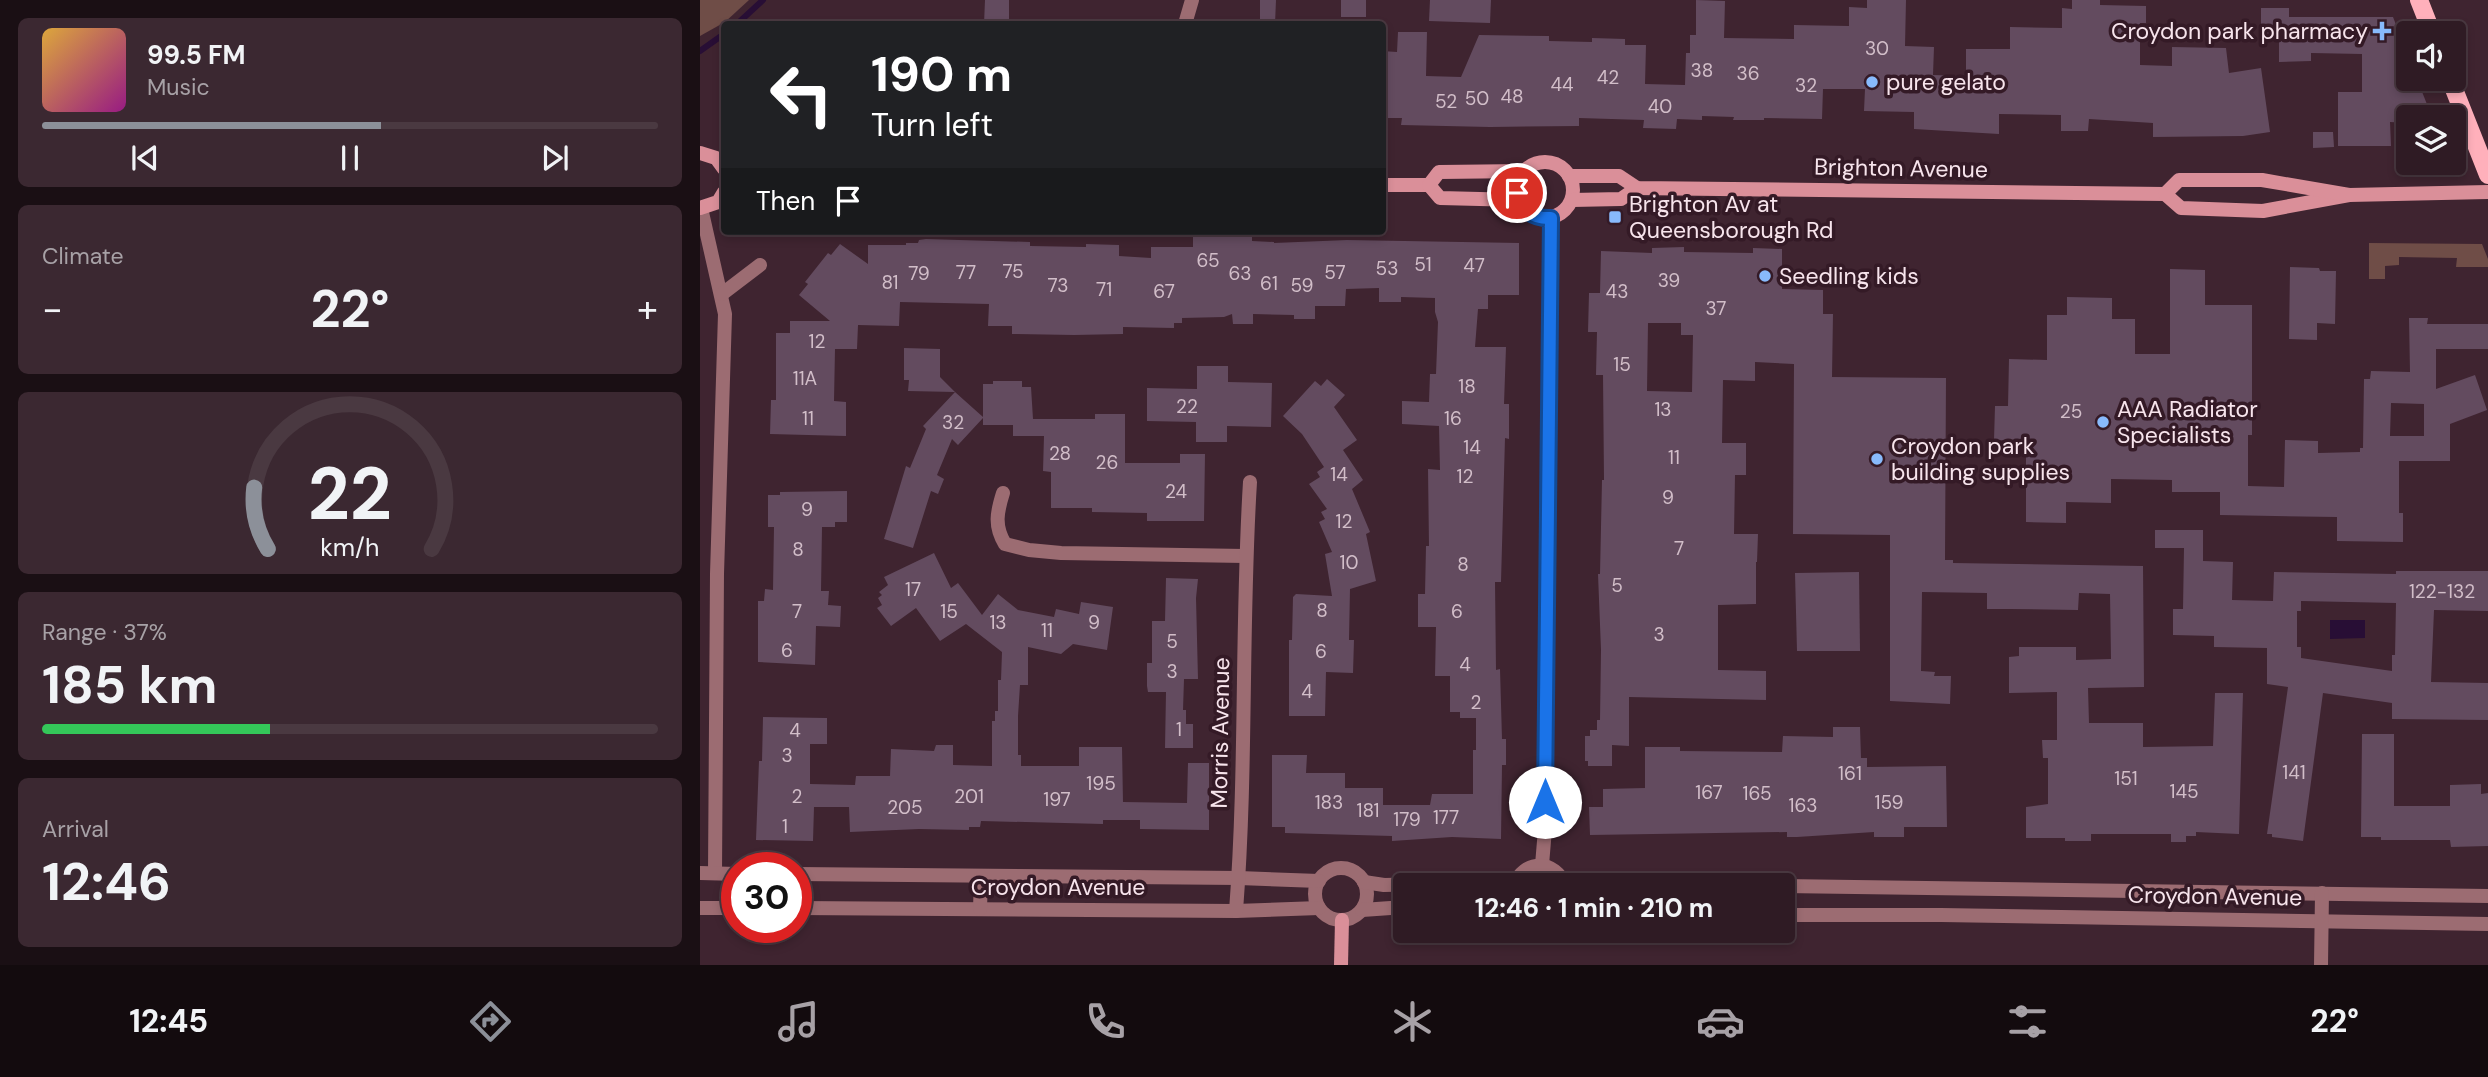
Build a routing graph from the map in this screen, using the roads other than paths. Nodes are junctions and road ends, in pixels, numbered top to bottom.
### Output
1 (1192, 0) edge
2 (2419, 0) edge
3 (1186, 21) edge
4 (2427, 21) edge
5 (2455, 91) edge
6 (700, 153) edge
7 (721, 163) edge
8 (1525, 171) junction
9 (2488, 175) edge
10 (1569, 176) junction
11 (1386, 185) edge
12 (1429, 185) junction
13 (1637, 188) junction
14 (2488, 192) edge
15 (2165, 194) junction
16 (2349, 195) junction
17 (721, 197) edge
18 (1519, 200) junction
19 (1572, 200) junction
20 (700, 208) edge
21 (1551, 218) junction
22 (760, 265) dead end
23 (722, 295) junction
24 (1250, 482) dead end
25 (1003, 493) dead end
26 (1245, 556) junction
27 (1542, 865) junction
28 (708, 873) edge
29 (1521, 873) edge
30 (1558, 873) edge
31 (812, 874) edge
32 (981, 877) junction
33 (1239, 878) junction
34 (1319, 881) junction
35 (1364, 882) junction
36 (1393, 885) edge
37 (1795, 886) edge
38 (1942, 890) junction
39 (2322, 893) junction
40 (2488, 896) edge
41 (700, 908) edge
42 (721, 908) edge
43 (812, 908) edge
44 (1319, 908) junction
45 (1393, 908) edge
46 (980, 909) junction
47 (1362, 910) junction
48 (1236, 911) junction
49 (1795, 915) edge
50 (1941, 915) junction
51 (1342, 920) junction
52 (2322, 920) junction
53 (2488, 923) edge
54 (1341, 965) edge
55 (2321, 965) edge

1 - 3 street
2 - 4 main road
5 - 9 main road
6 - 7 main road
8 - 10 main road
8 - 12 main road
8 - 18 main road
10 - 13 main road, Brighton Avenue
10 - 19 main road
11 - 12 main road
12 - 18 main road
13 - 15 main road, Brighton Avenue
13 - 19 main road, Brighton Avenue
14 - 16 main road, Brighton Avenue
15 - 16 main road, Brighton Avenue
15 - 16 main road, Brighton Avenue
17 - 20 main road
18 - 21 main road
19 - 21 main road
20 - 23 street
21 - 27 street
22 - 23 street
23 - 28 street
24 - 26 street, Morris Avenue
25 - 26 street
26 - 33 street, Morris Avenue
27 - 29 street
27 - 30 street
31 - 32 street, Croydon Avenue
32 - 33 street, Croydon Avenue
32 - 46 street
33 - 34 street, Croydon Avenue
33 - 48 street, Morris Avenue
34 - 35 street
34 - 44 street
35 - 36 street
35 - 47 street
37 - 38 street, Croydon Avenue
38 - 39 street, Croydon Avenue
38 - 50 street
39 - 40 street, Croydon Avenue
39 - 52 street
41 - 42 street
43 - 46 street, Croydon Avenue
44 - 48 street, Croydon Avenue
44 - 51 street
45 - 47 street
46 - 48 street, Croydon Avenue
47 - 51 street
49 - 50 street, Croydon Avenue
50 - 52 street, Croydon Avenue
51 - 54 main road
52 - 53 street, Croydon Avenue
52 - 55 street

